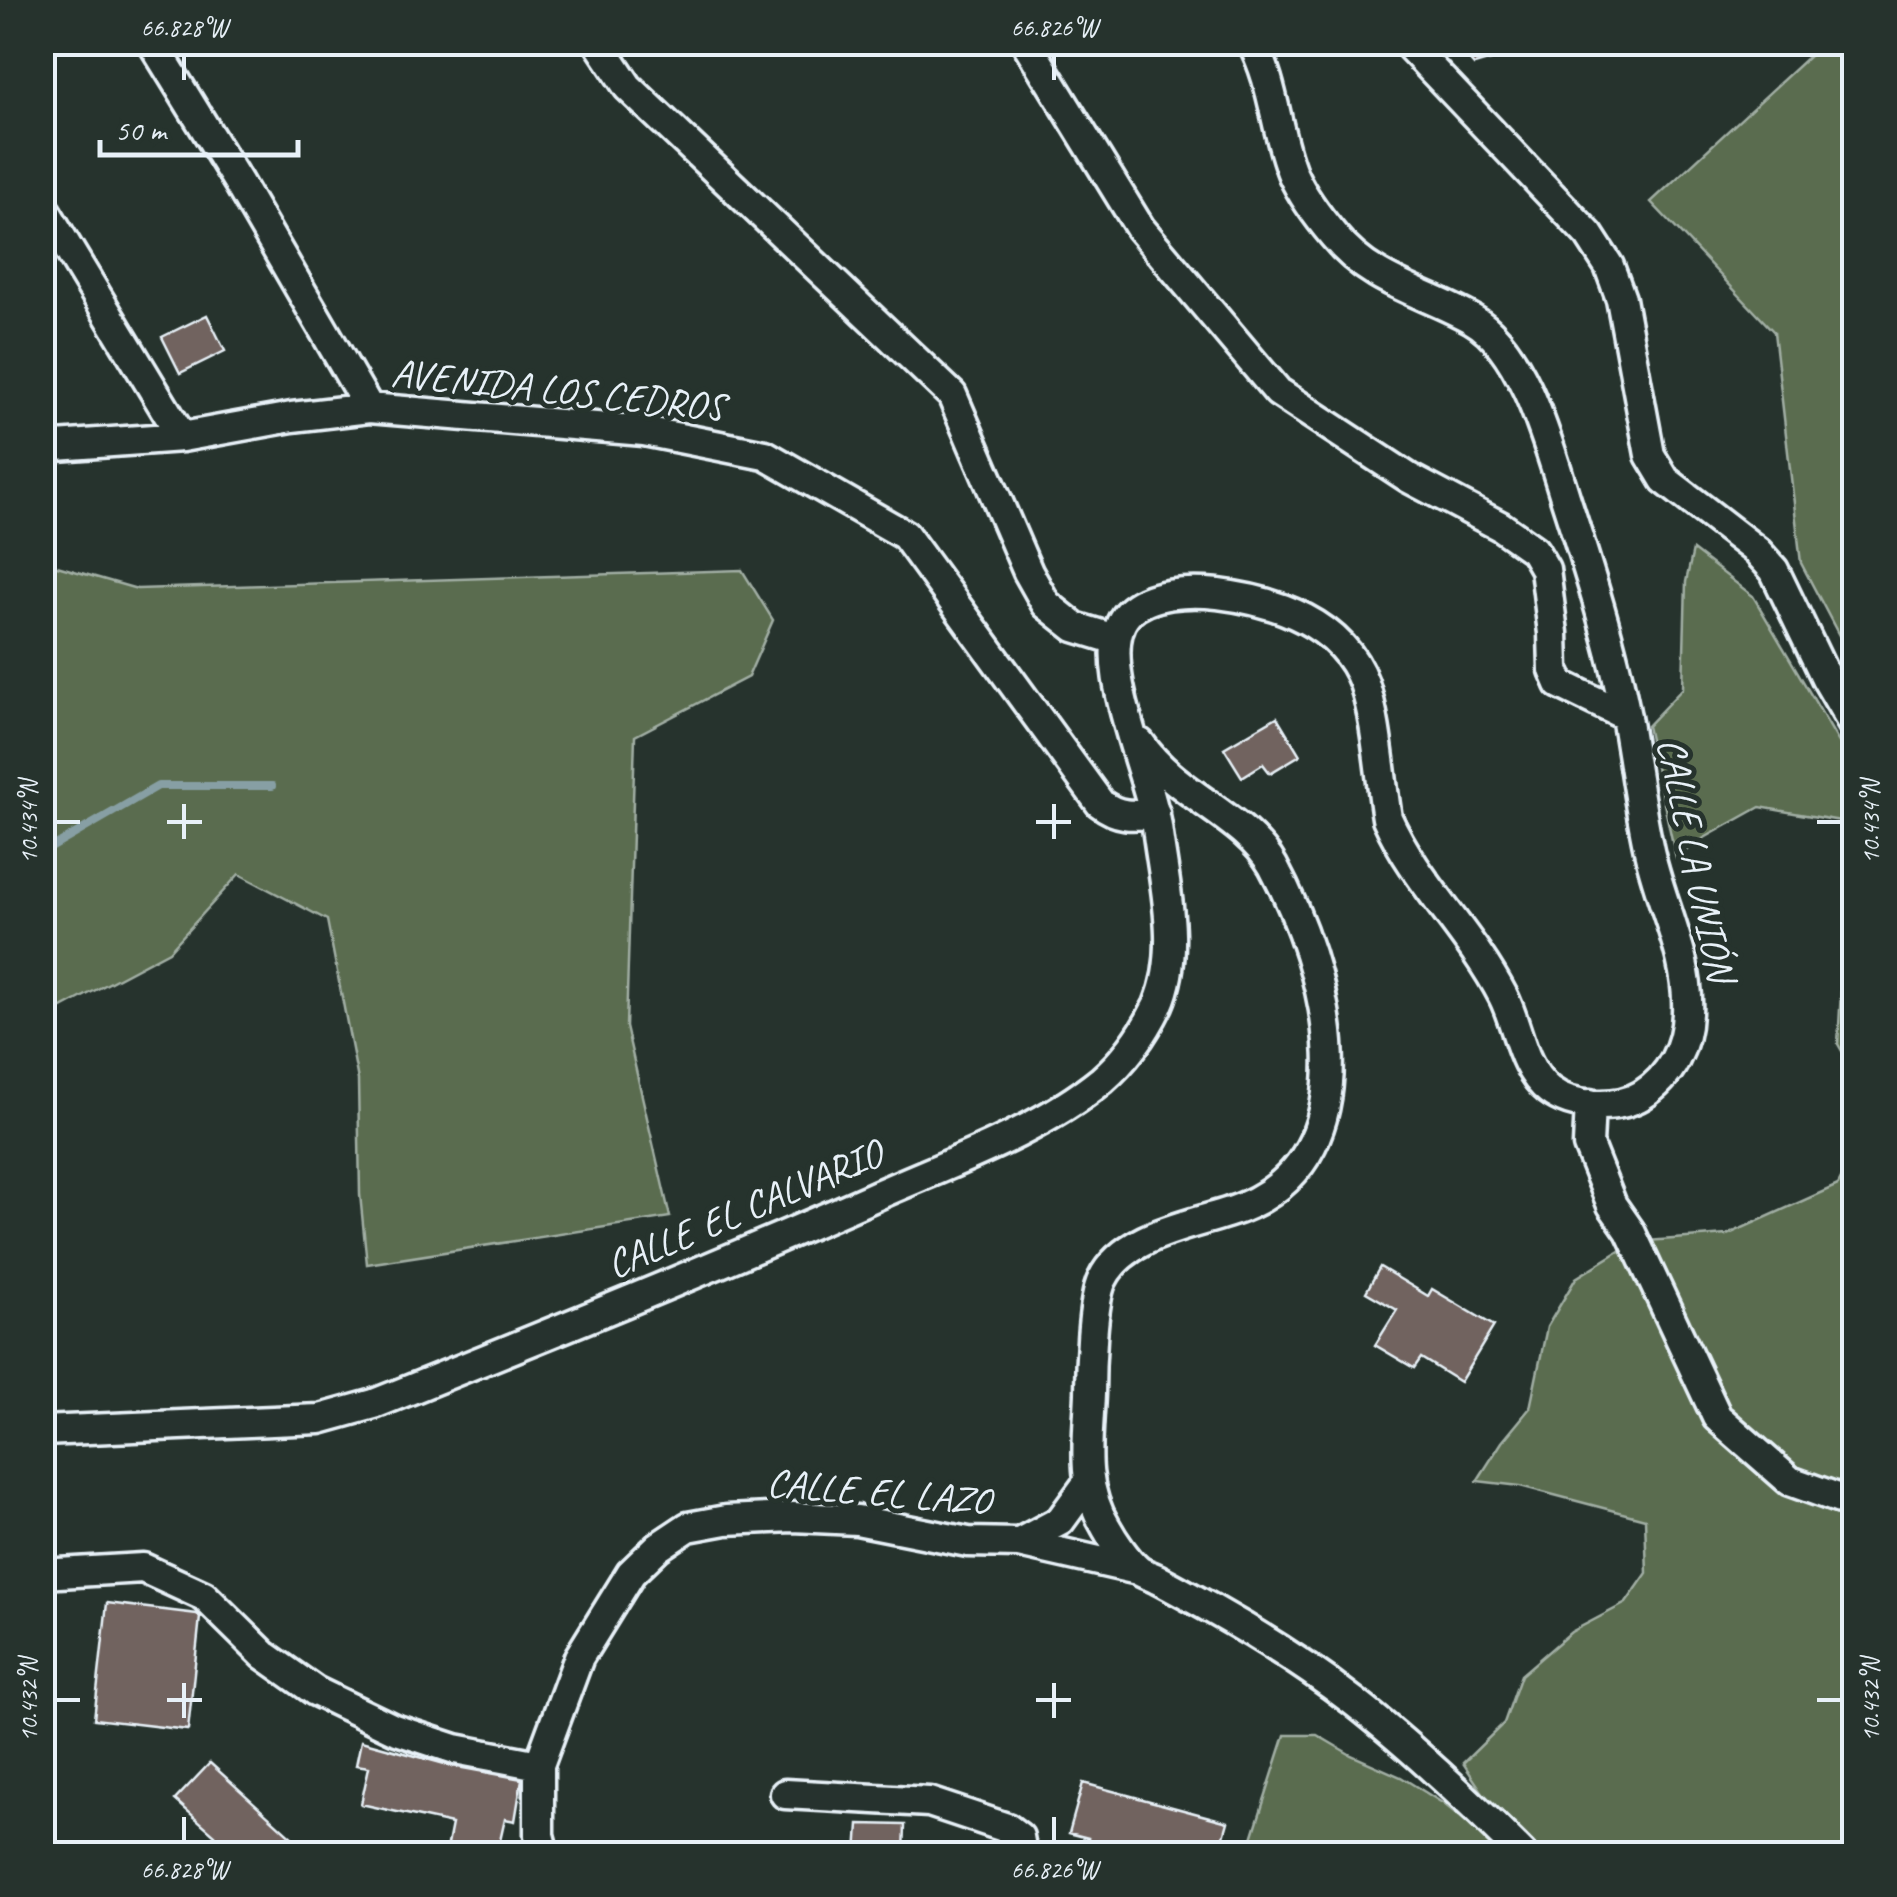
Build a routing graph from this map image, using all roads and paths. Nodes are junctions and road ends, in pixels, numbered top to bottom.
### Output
1 (152, 42) edge
2 (598, 42) edge
3 (1026, 42) edge
4 (1252, 42) edge
5 (1406, 42) edge
6 (42, 205) edge
7 (368, 408) junction
8 (182, 437) junction
9 (42, 447) edge
10 (1114, 639) junction
11 (1626, 716) junction
12 (1854, 726) edge
13 (1133, 733) junction
14 (1197, 800) junction
15 (1155, 813) junction
16 (1590, 1104) junction
17 (42, 1432) edge
18 (1087, 1484) junction
19 (1854, 1504) edge
20 (1019, 1543) junction
21 (1138, 1570) junction
22 (42, 1574) edge
23 (539, 1765) junction
24 (785, 1794) dead end
25 (544, 1854) edge
26 (1022, 1854) edge
27 (1522, 1854) edge

1 - 7 street
2 - 10 street
3 - 11 street
4 - 11 street, CALLE LA UNIÓN
5 - 12 street
6 - 8 street
7 - 8 street, AVENIDA LOS CEDROS
7 - 15 street, AVENIDA LOS CEDROS
8 - 9 street, AVENIDA LOS CEDROS
10 - 13 street
10 - 16 street
11 - 16 street, CALLE LA UNIÓN
13 - 14 street
13 - 15 street, CALLE EL CALVARIO
14 - 15 street
14 - 18 street
15 - 17 street, CALLE EL CALVARIO
16 - 19 street
18 - 20 street
18 - 21 street
20 - 21 street, CALLE EL LAZO
20 - 23 street, CALLE EL LAZO
21 - 27 street
22 - 23 street
23 - 25 street, CALLE EL LAZO
24 - 26 street

